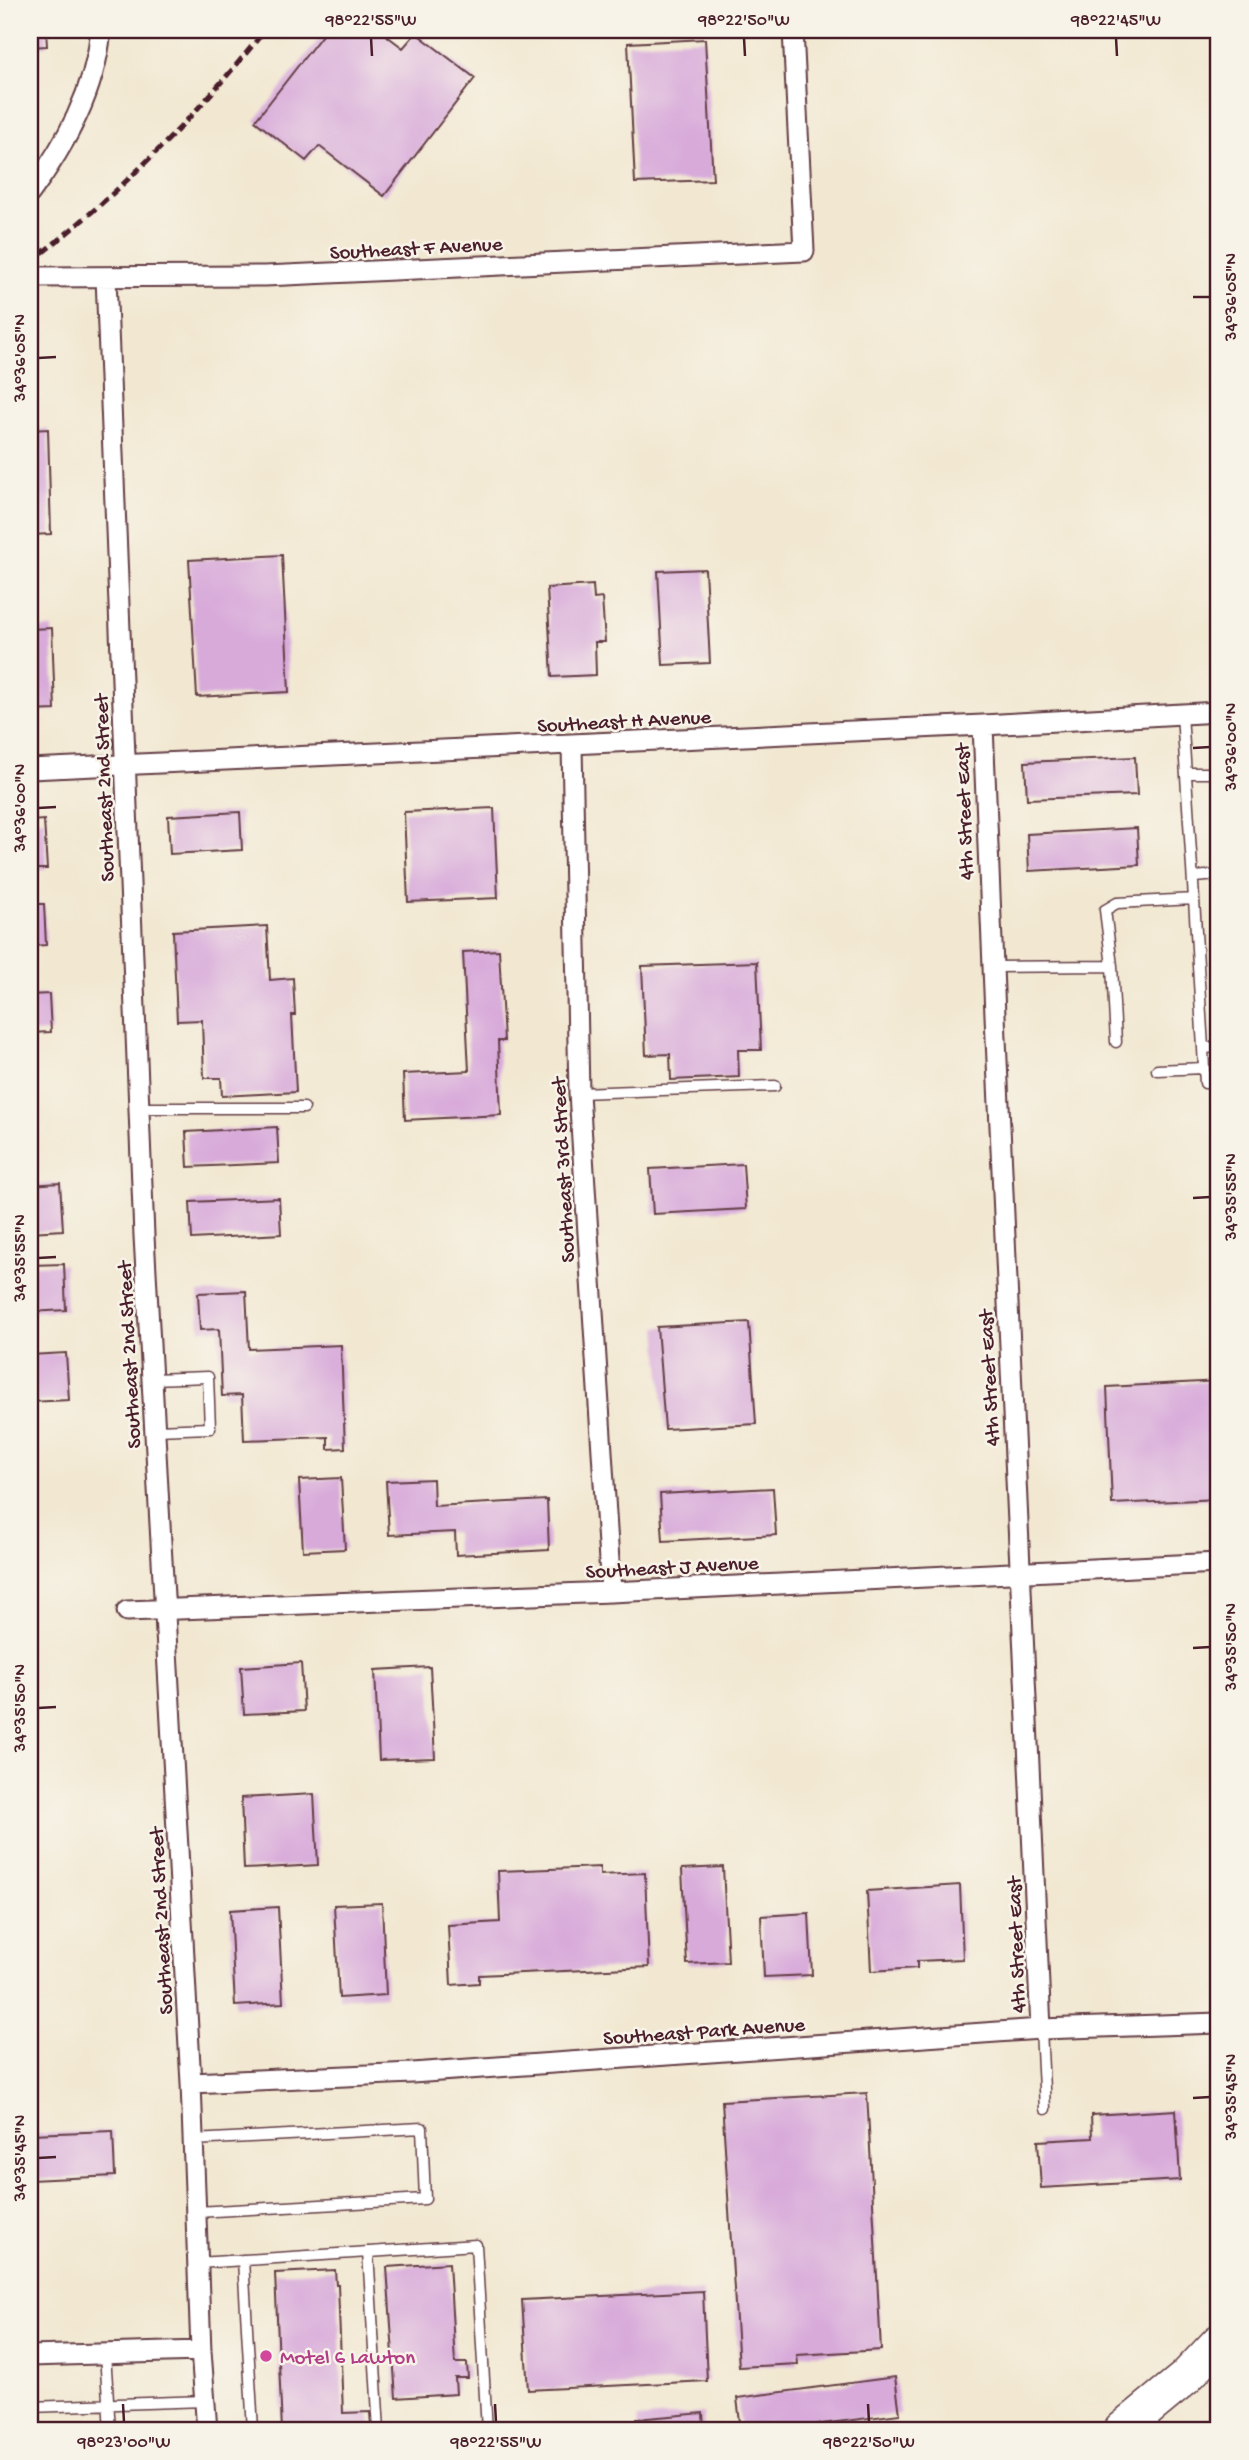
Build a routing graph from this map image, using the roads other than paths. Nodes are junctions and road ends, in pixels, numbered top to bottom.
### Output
1 (101, 30) edge
2 (793, 30) edge
3 (30, 193) edge
4 (30, 277) edge
5 (106, 277) junction
6 (1219, 712) edge
7 (1182, 714) junction
8 (983, 725) junction
9 (572, 745) junction
10 (125, 765) junction
11 (30, 769) edge
12 (1186, 773) junction
13 (1219, 773) edge
14 (1219, 875) edge
15 (1194, 877) junction
16 (1194, 899) junction
17 (1112, 966) junction
18 (992, 967) junction
19 (1116, 1042) dead end
20 (1219, 1047) edge
21 (1203, 1048) junction
22 (1204, 1068) junction
23 (1157, 1070) dead end
24 (1219, 1082) edge
25 (775, 1086) dead end
26 (579, 1093) junction
27 (139, 1108) junction
28 (304, 1108) dead end
29 (153, 1379) junction
30 (156, 1430) junction
31 (1219, 1563) edge
32 (1020, 1571) junction
33 (611, 1592) junction
34 (166, 1609) junction
35 (127, 1611) dead end
36 (1219, 2023) edge
37 (1041, 2029) junction
38 (191, 2083) junction
39 (1045, 2109) dead end
40 (193, 2140) junction
41 (196, 2212) junction
42 (368, 2252) junction
43 (243, 2260) junction
44 (198, 2263) junction
45 (1219, 2342) edge
46 (201, 2351) junction
47 (105, 2354) junction
48 (30, 2356) edge
49 (205, 2400) junction
50 (108, 2404) junction
51 (30, 2407) edge
52 (110, 2430) edge
53 (207, 2430) edge
54 (253, 2430) edge
55 (379, 2430) edge
56 (487, 2430) edge
57 (1122, 2430) edge

1 - 3 street
2 - 5 street, Southeast F Avenue
4 - 5 street, Southeast F Avenue
5 - 10 street, Southeast 2nd Street
6 - 7 street, Southeast H Avenue
7 - 8 street, Southeast H Avenue
7 - 12 lane
8 - 9 street, Southeast H Avenue
8 - 18 street, 4th Street East
9 - 10 street, Southeast H Avenue
9 - 26 street, Southeast 3rd Street
10 - 11 street, Southeast H Avenue
10 - 27 street, Southeast 2nd Street
12 - 13 lane
12 - 15 lane
14 - 15 lane
15 - 16 lane
16 - 17 lane
16 - 21 lane
17 - 18 lane
17 - 19 lane
18 - 32 street, 4th Street East
20 - 21 lane
21 - 22 lane
22 - 23 lane
22 - 24 lane
25 - 26 lane
26 - 33 street, Southeast 3rd Street
27 - 28 lane
27 - 29 street, Southeast 2nd Street
29 - 30 street, Southeast 2nd Street
29 - 30 lane
30 - 34 street, Southeast 2nd Street
31 - 32 street, Southeast J Avenue
32 - 33 street, Southeast J Avenue
32 - 37 street, 4th Street East
33 - 34 street, Southeast J Avenue
34 - 35 street, Southeast J Avenue
34 - 38 street, Southeast 2nd Street
36 - 37 street, Southeast Park Avenue
37 - 38 street, Southeast Park Avenue
37 - 39 lane
38 - 40 street, Southeast 2nd Street
40 - 41 street, Southeast 2nd Street
40 - 41 lane
41 - 44 street, Southeast 2nd Street
42 - 43 lane
42 - 55 lane
42 - 56 lane
43 - 44 lane
43 - 54 lane
44 - 46 street, Southeast 2nd Street
45 - 57 highway
46 - 47 street
46 - 49 street, Southeast 2nd Street
47 - 48 street
47 - 50 lane
49 - 50 lane
49 - 53 street, Southeast 2nd Street
50 - 51 lane
50 - 52 lane

